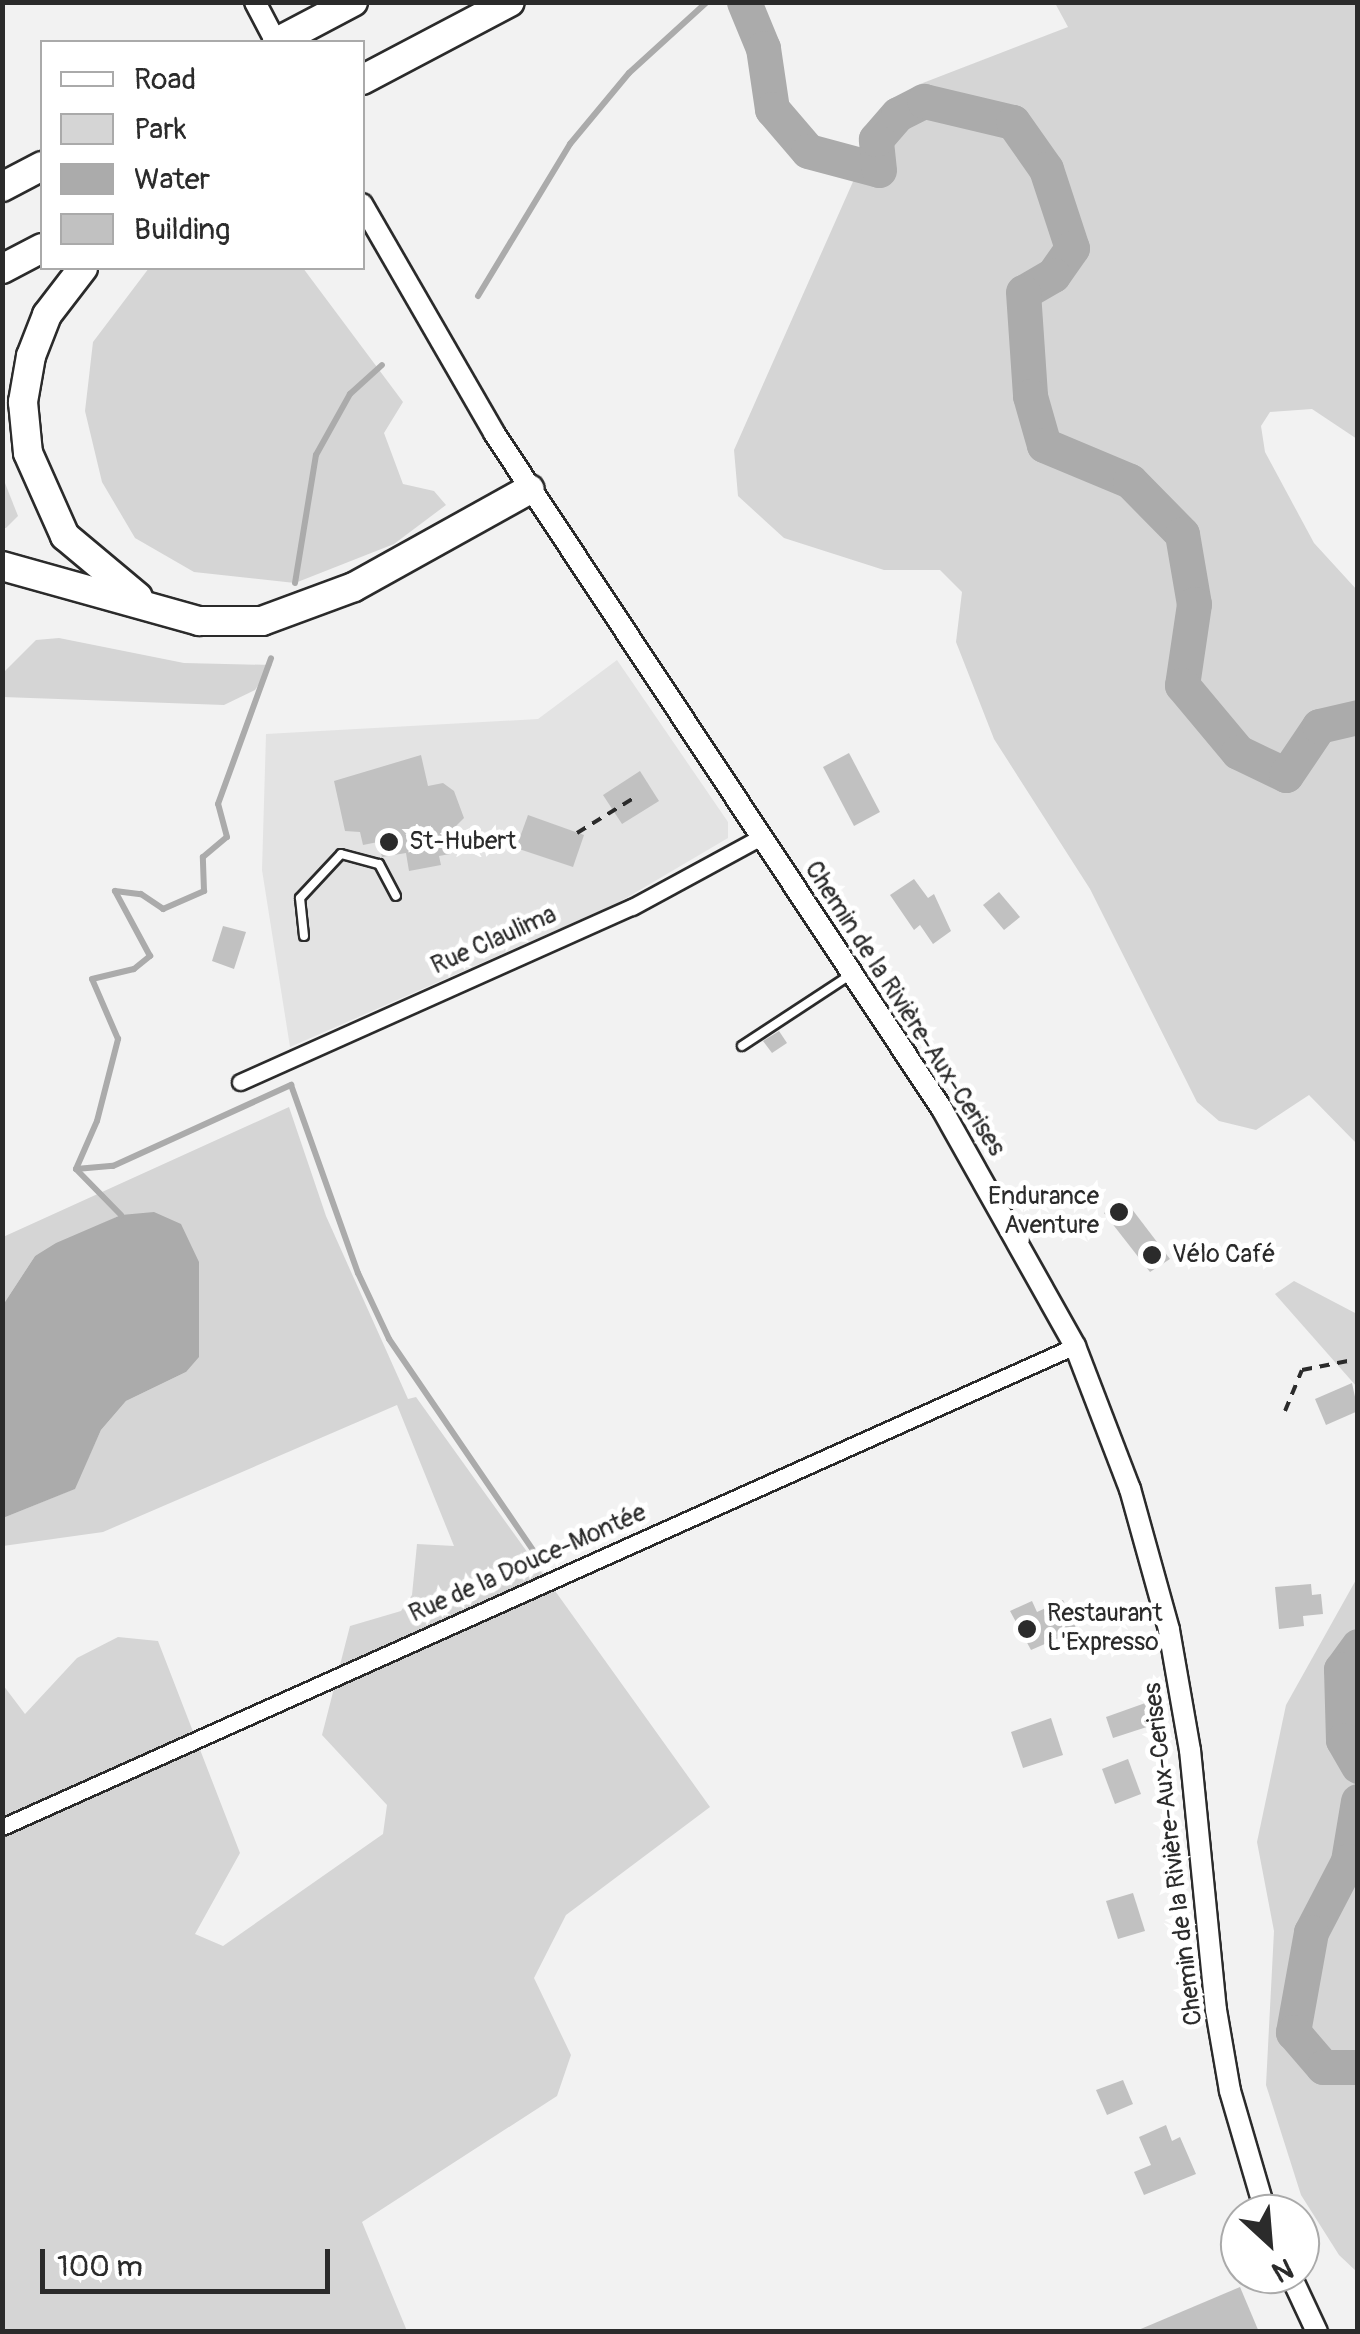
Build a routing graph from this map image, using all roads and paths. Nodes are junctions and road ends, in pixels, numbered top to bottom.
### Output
1 (255, 2) edge
2 (353, 2) edge
3 (510, 2) edge
4 (276, 40) edge
5 (281, 40) edge
6 (365, 78) edge
7 (40, 167) edge
8 (2, 187) edge
9 (365, 209) edge
10 (40, 249) edge
11 (2, 270) edge
12 (82, 270) edge
13 (530, 489) junction
14 (2, 566) edge
15 (170, 614) junction
16 (632, 798) dead end
17 (577, 832) dead end
18 (763, 836) junction
19 (396, 896) dead end
20 (304, 936) dead end
21 (853, 972) junction
22 (742, 1046) dead end
23 (240, 1082) dead end
24 (1074, 1346) junction
25 (1358, 1359) edge
26 (1285, 1411) dead end
27 (2, 1828) edge
28 (1260, 2194) edge
29 (1299, 2294) edge
30 (1317, 2332) edge

1 - 4 main road
2 - 5 highway
3 - 6 highway
7 - 8 highway
9 - 13 main road, Chemin de la Rivière-Aux-Cerises
10 - 11 highway
12 - 15 highway
13 - 15 highway
13 - 18 main road, Chemin de la Rivière-Aux-Cerises
14 - 15 highway
16 - 17 path
18 - 21 main road, Chemin de la Rivière-Aux-Cerises
18 - 23 street, Rue Claulima
19 - 20 lane
21 - 22 lane
21 - 24 main road, Chemin de la Rivière-Aux-Cerises
24 - 27 street, Rue de la Douce-Montée
24 - 28 main road, Chemin de la Rivière-Aux-Cerises
25 - 26 path
29 - 30 main road

